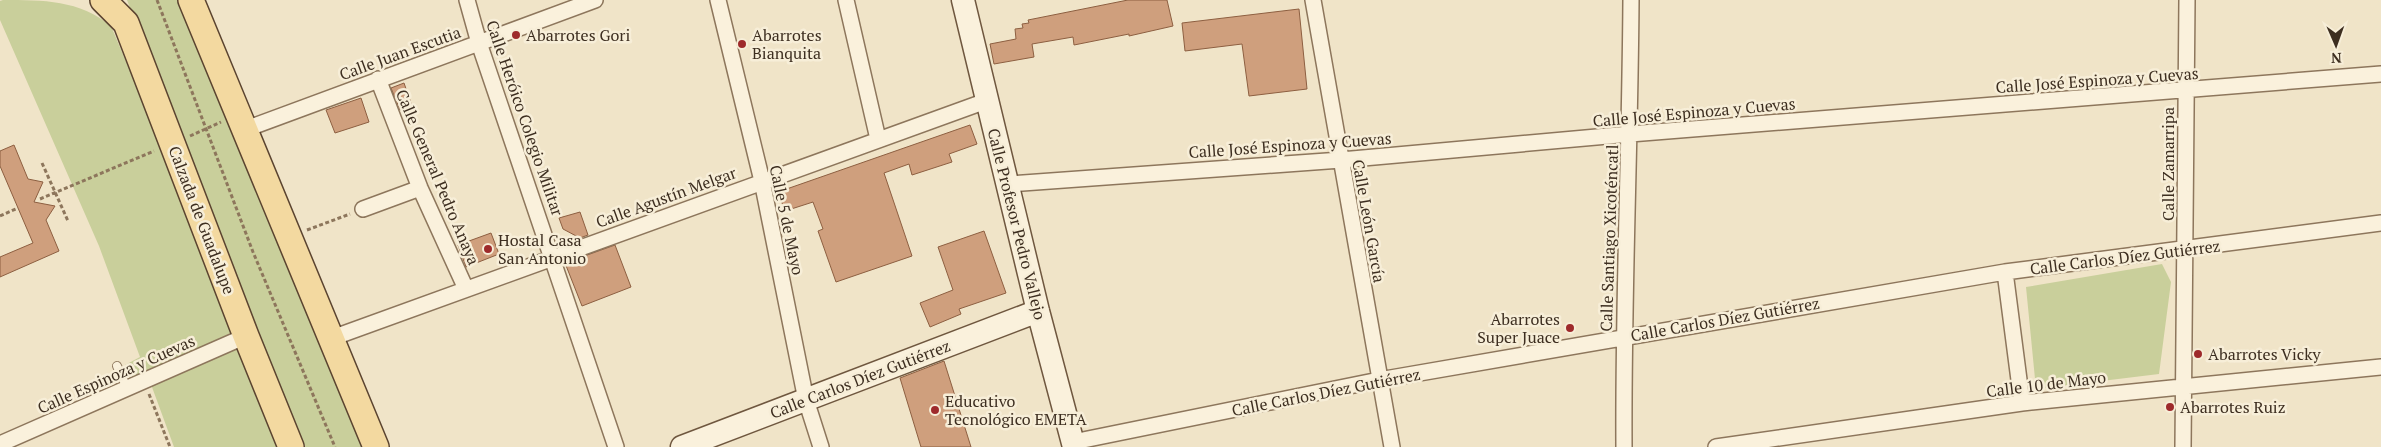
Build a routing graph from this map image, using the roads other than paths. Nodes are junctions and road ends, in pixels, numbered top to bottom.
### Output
1 (104, 0) edge
2 (191, 0) edge
3 (467, 0) edge
4 (595, 0) edge
5 (718, 0) edge
6 (846, 0) edge
7 (963, 0) edge
8 (1313, 0) edge
9 (1632, 0) edge
10 (2187, 0) edge
11 (479, 43) junction
12 (2381, 74) edge
13 (378, 79) junction
14 (2185, 91) junction
15 (986, 101) junction
16 (243, 122) junction
17 (1630, 134) junction
18 (878, 139) junction
19 (1341, 160) junction
20 (762, 181) junction
21 (1009, 184) junction
22 (420, 188) junction
23 (363, 209) road end
24 (2381, 223) edge
25 (2186, 250) junction
26 (553, 257) junction
27 (2005, 272) junction
28 (466, 289) junction
29 (1038, 311) junction
30 (246, 336) junction
31 (1623, 336) junction
32 (332, 338) junction
33 (117, 366) dead end
34 (2381, 367) edge
35 (1379, 380) junction
36 (2183, 386) junction
37 (127, 388) junction
38 (806, 400) junction
39 (2022, 403) junction
40 (0, 444) edge
41 (1073, 445) edge
42 (291, 447) edge
43 (376, 447) edge
44 (616, 447) edge
45 (682, 447) edge
46 (821, 447) edge
47 (1392, 447) edge
48 (1624, 447) edge
49 (1716, 447) edge
50 (2182, 447) edge

1 - 30 main road, Calzada de Guadalupe
2 - 16 main road
3 - 11 street, Calle Heróico Colegio Militar
4 - 11 street, Calle Juan Escutia
5 - 20 street, Calle 5 de Mayo
6 - 18 street
7 - 15 street, Calle Profesor Pedro Vallejo
8 - 19 street, Calle León García
9 - 17 street, Calle Santiago Xicoténcatl
10 - 14 street, Calle Zamarripa
11 - 13 street, Calle Juan Escutia
11 - 26 street, Calle Heróico Colegio Militar
12 - 14 street, Calle José Espinoza y Cuevas
13 - 16 street, Calle Juan Escutia
13 - 22 street, Calle General Pedro Anaya
14 - 17 street, Calle José Espinoza y Cuevas
14 - 25 street, Calle Zamarripa
15 - 18 street, Calle Agustín Melgar
15 - 21 street, Calle Profesor Pedro Vallejo
16 - 32 main road
17 - 19 street, Calle José Espinoza y Cuevas
17 - 31 street, Calle Santiago Xicoténcatl
18 - 20 street, Calle Agustín Melgar
19 - 21 street, Calle José Espinoza y Cuevas
19 - 35 street, Calle León García
20 - 26 street, Calle Agustín Melgar
20 - 38 street, Calle 5 de Mayo
21 - 29 street, Calle Profesor Pedro Vallejo
22 - 23 street
22 - 28 street, Calle General Pedro Anaya
24 - 25 street, Calle Carlos Díez Gutiérrez
25 - 27 street, Calle Carlos Díez Gutiérrez
25 - 36 street, Calle Zamarripa
26 - 28 street, Calle Agustín Melgar
26 - 44 street, Calle Heróico Colegio Militar
27 - 31 street, Calle Carlos Díez Gutiérrez
27 - 39 street
28 - 32 street, Calle Agustín Melgar
29 - 38 street, Calle Carlos Díez Gutiérrez
29 - 41 street, Calle Profesor Pedro Vallejo
30 - 37 street, Calle Espinoza y Cuevas
30 - 42 main road, Calzada de Guadalupe
31 - 35 street, Calle Carlos Díez Gutiérrez
31 - 48 street, Calle Santiago Xicoténcatl
32 - 43 main road
33 - 37 lane
34 - 36 street, Calle 10 de Mayo
35 - 41 street, Calle Carlos Díez Gutiérrez
35 - 47 street, Calle León García
36 - 39 street, Calle 10 de Mayo
36 - 50 street, Calle Zamarripa
37 - 40 street, Calle Espinoza y Cuevas
38 - 45 street, Calle Carlos Díez Gutiérrez
38 - 46 street, Calle 5 de Mayo
39 - 49 street, Calle 10 de Mayo

